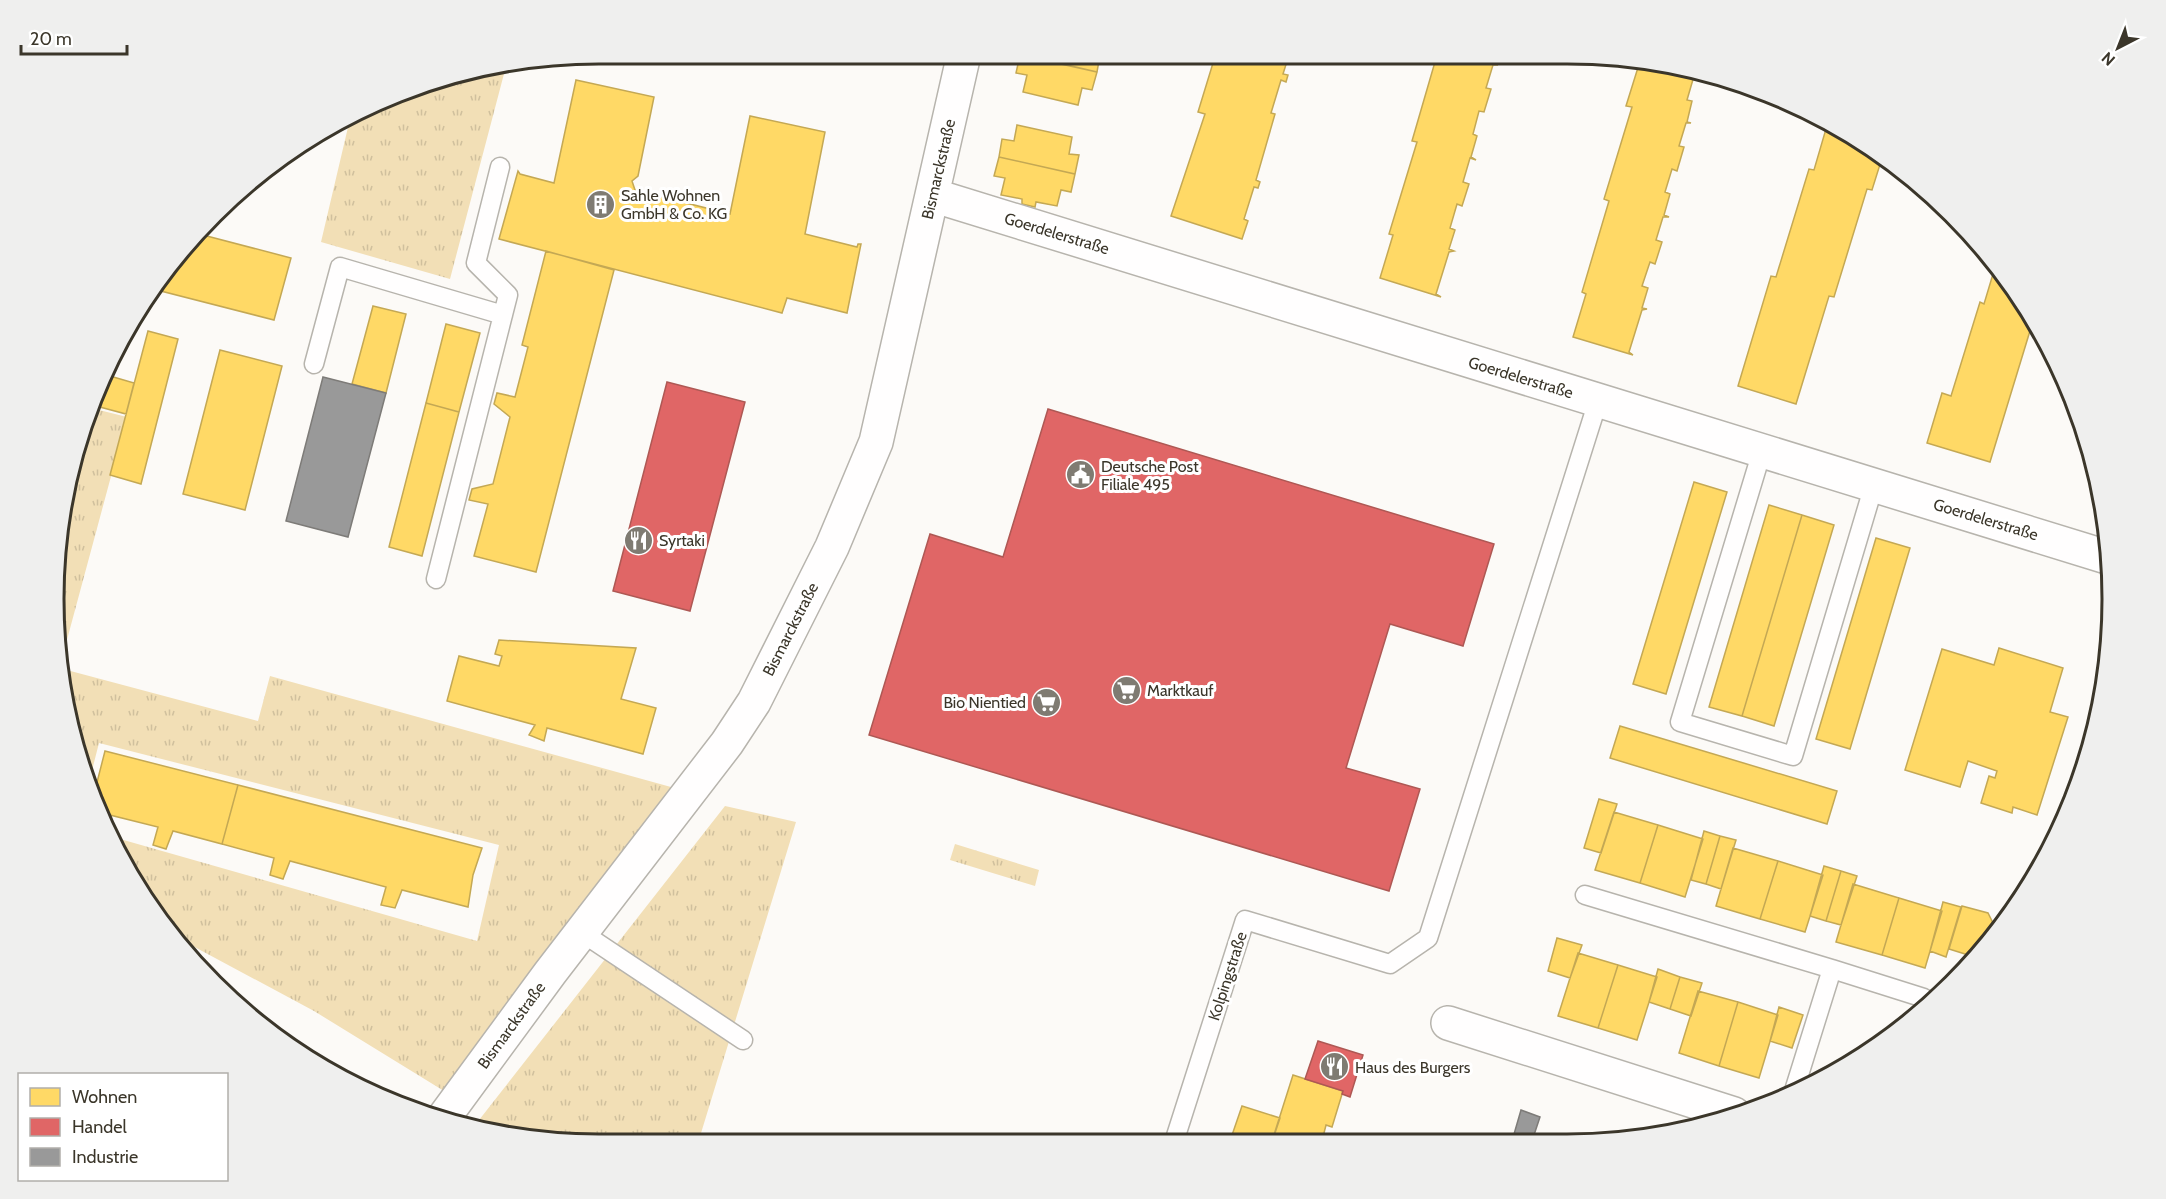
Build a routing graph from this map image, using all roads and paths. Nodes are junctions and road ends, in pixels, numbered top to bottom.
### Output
1 (961, 64) edge
2 (500, 167) dead end
3 (932, 195) junction
4 (503, 315) junction
5 (314, 364) dead end
6 (1598, 401) junction
7 (1762, 451) junction
8 (1874, 485) junction
9 (2099, 555) edge
10 (436, 579) dead end
11 (1585, 894) dead end
12 (581, 932) junction
13 (1832, 969) junction
14 (1924, 998) dead end
15 (1448, 1023) dead end
16 (743, 1040) dead end
17 (1797, 1082) edge
18 (1723, 1111) edge
19 (448, 1112) edge
20 (1177, 1134) edge

1 - 3 street, Bismarckstraße
2 - 4 lane
3 - 6 street, Goerdelerstraße
3 - 12 street, Bismarckstraße
4 - 5 lane
4 - 10 lane
6 - 7 street, Goerdelerstraße
6 - 20 lane, Kolpingstraße
7 - 8 street, Goerdelerstraße
7 - 8 lane
8 - 9 street, Goerdelerstraße
11 - 13 lane
12 - 16 lane
12 - 19 street, Bismarckstraße
13 - 14 lane
13 - 17 lane
15 - 18 street

